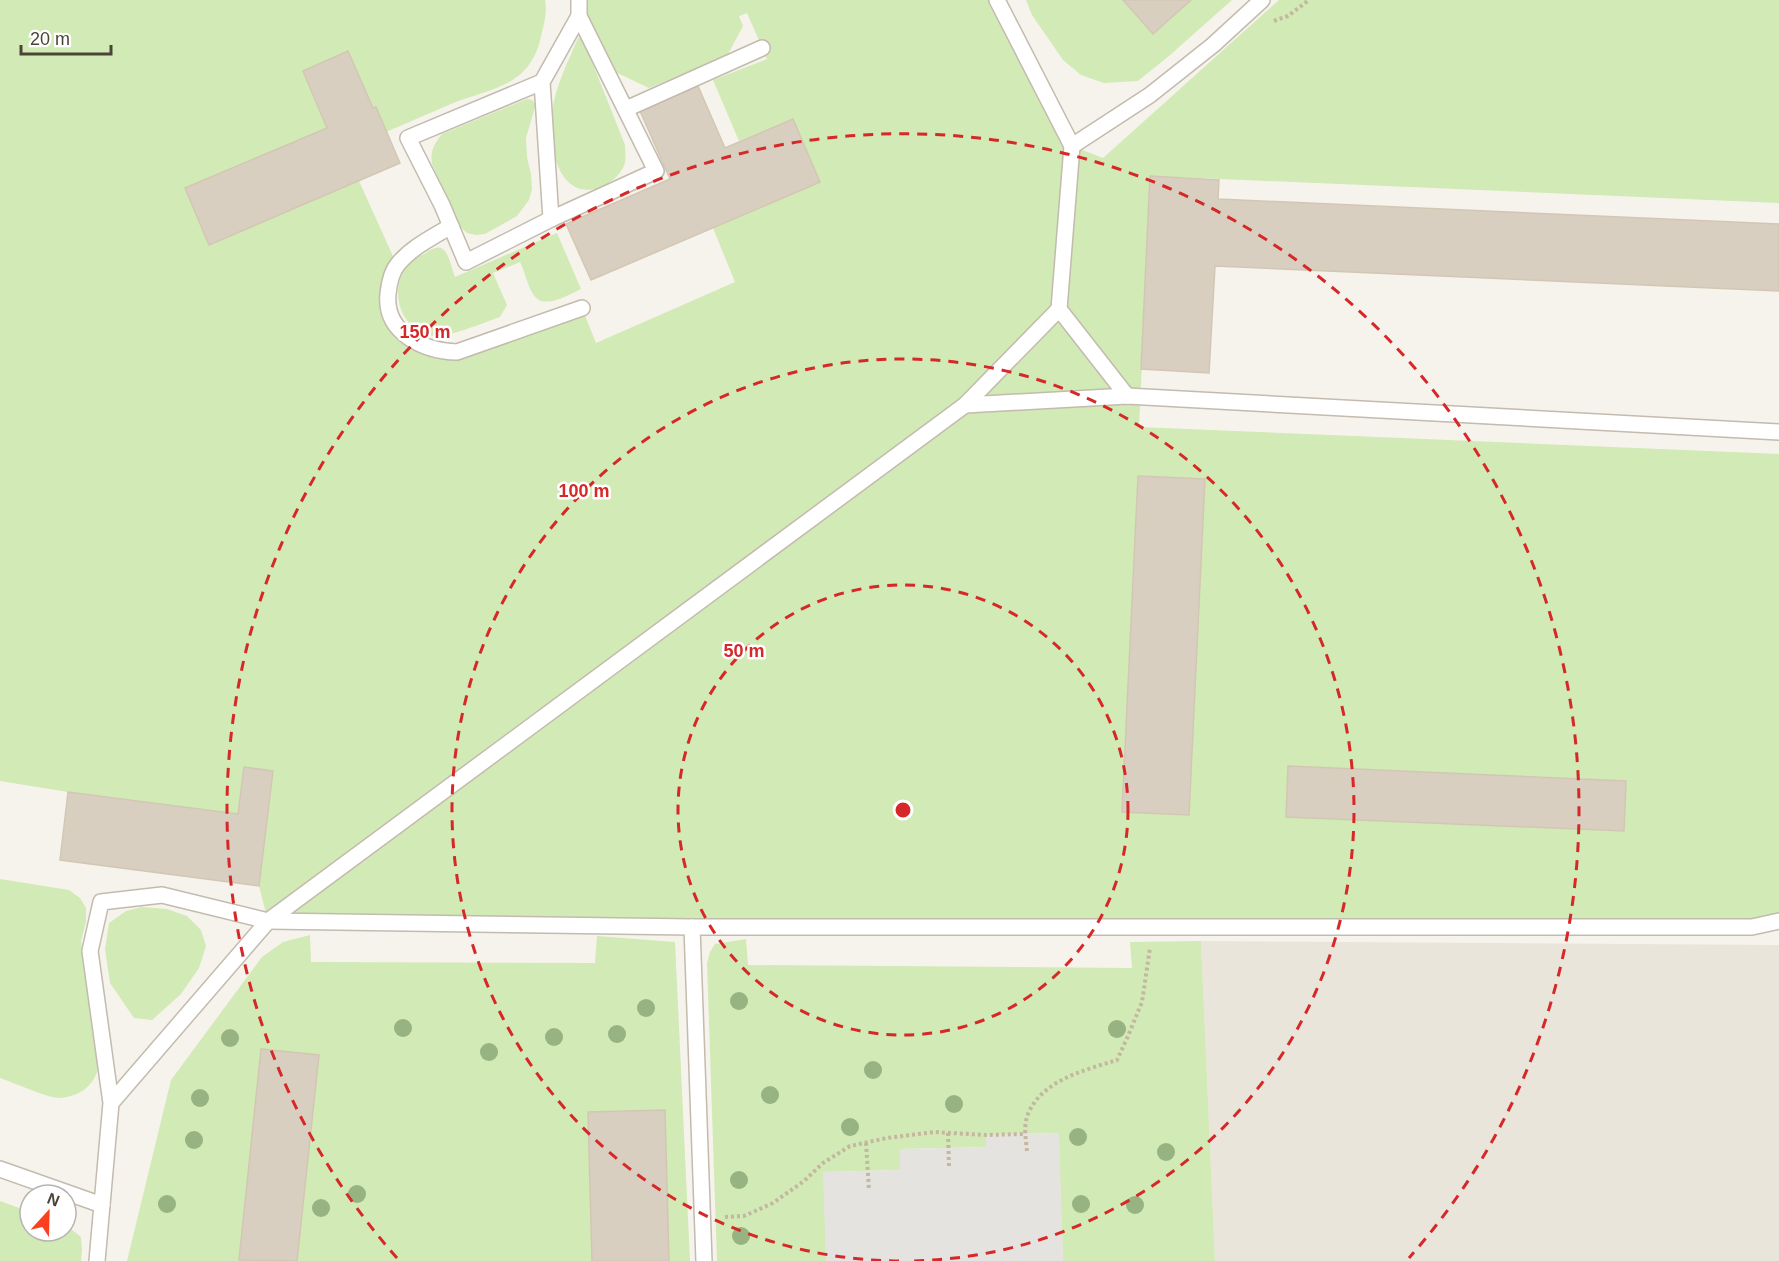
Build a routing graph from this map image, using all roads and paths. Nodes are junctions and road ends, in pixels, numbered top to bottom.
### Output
1 (579, 0) edge
2 (997, 0) edge
3 (1262, 0) edge
4 (579, 16) junction
5 (762, 48) dead end
6 (542, 82) junction
7 (626, 109) junction
8 (1072, 146) junction
9 (551, 219) junction
10 (451, 226) junction
11 (582, 308) dead end
12 (1059, 309) junction
13 (1126, 396) junction
14 (965, 405) junction
15 (1779, 432) edge
16 (268, 921) junction
17 (1779, 921) edge
18 (692, 927) junction
19 (1152, 927) junction
20 (111, 1103) junction
21 (948, 1133) junction
22 (1025, 1134) junction
23 (866, 1143) junction
24 (1027, 1151) dead end
25 (949, 1166) dead end
26 (0, 1169) edge
27 (869, 1190) dead end
28 (102, 1205) junction
29 (702, 1218) junction
30 (97, 1261) edge
31 (704, 1261) edge

1 - 4 lane
2 - 8 lane
3 - 8 lane
4 - 6 lane
4 - 7 lane
5 - 7 lane
6 - 9 lane
6 - 10 lane
7 - 9 lane
8 - 12 lane
9 - 10 lane
10 - 11 lane
12 - 13 lane
12 - 14 lane
13 - 14 lane
13 - 15 lane
14 - 16 lane
16 - 18 lane
16 - 20 lane
16 - 20 lane
17 - 19 lane
18 - 19 lane
18 - 29 lane
19 - 22 path
20 - 28 lane
21 - 22 path
21 - 23 path
21 - 25 path
22 - 24 path
23 - 27 path
23 - 29 path
26 - 28 lane
28 - 30 lane
29 - 31 lane

